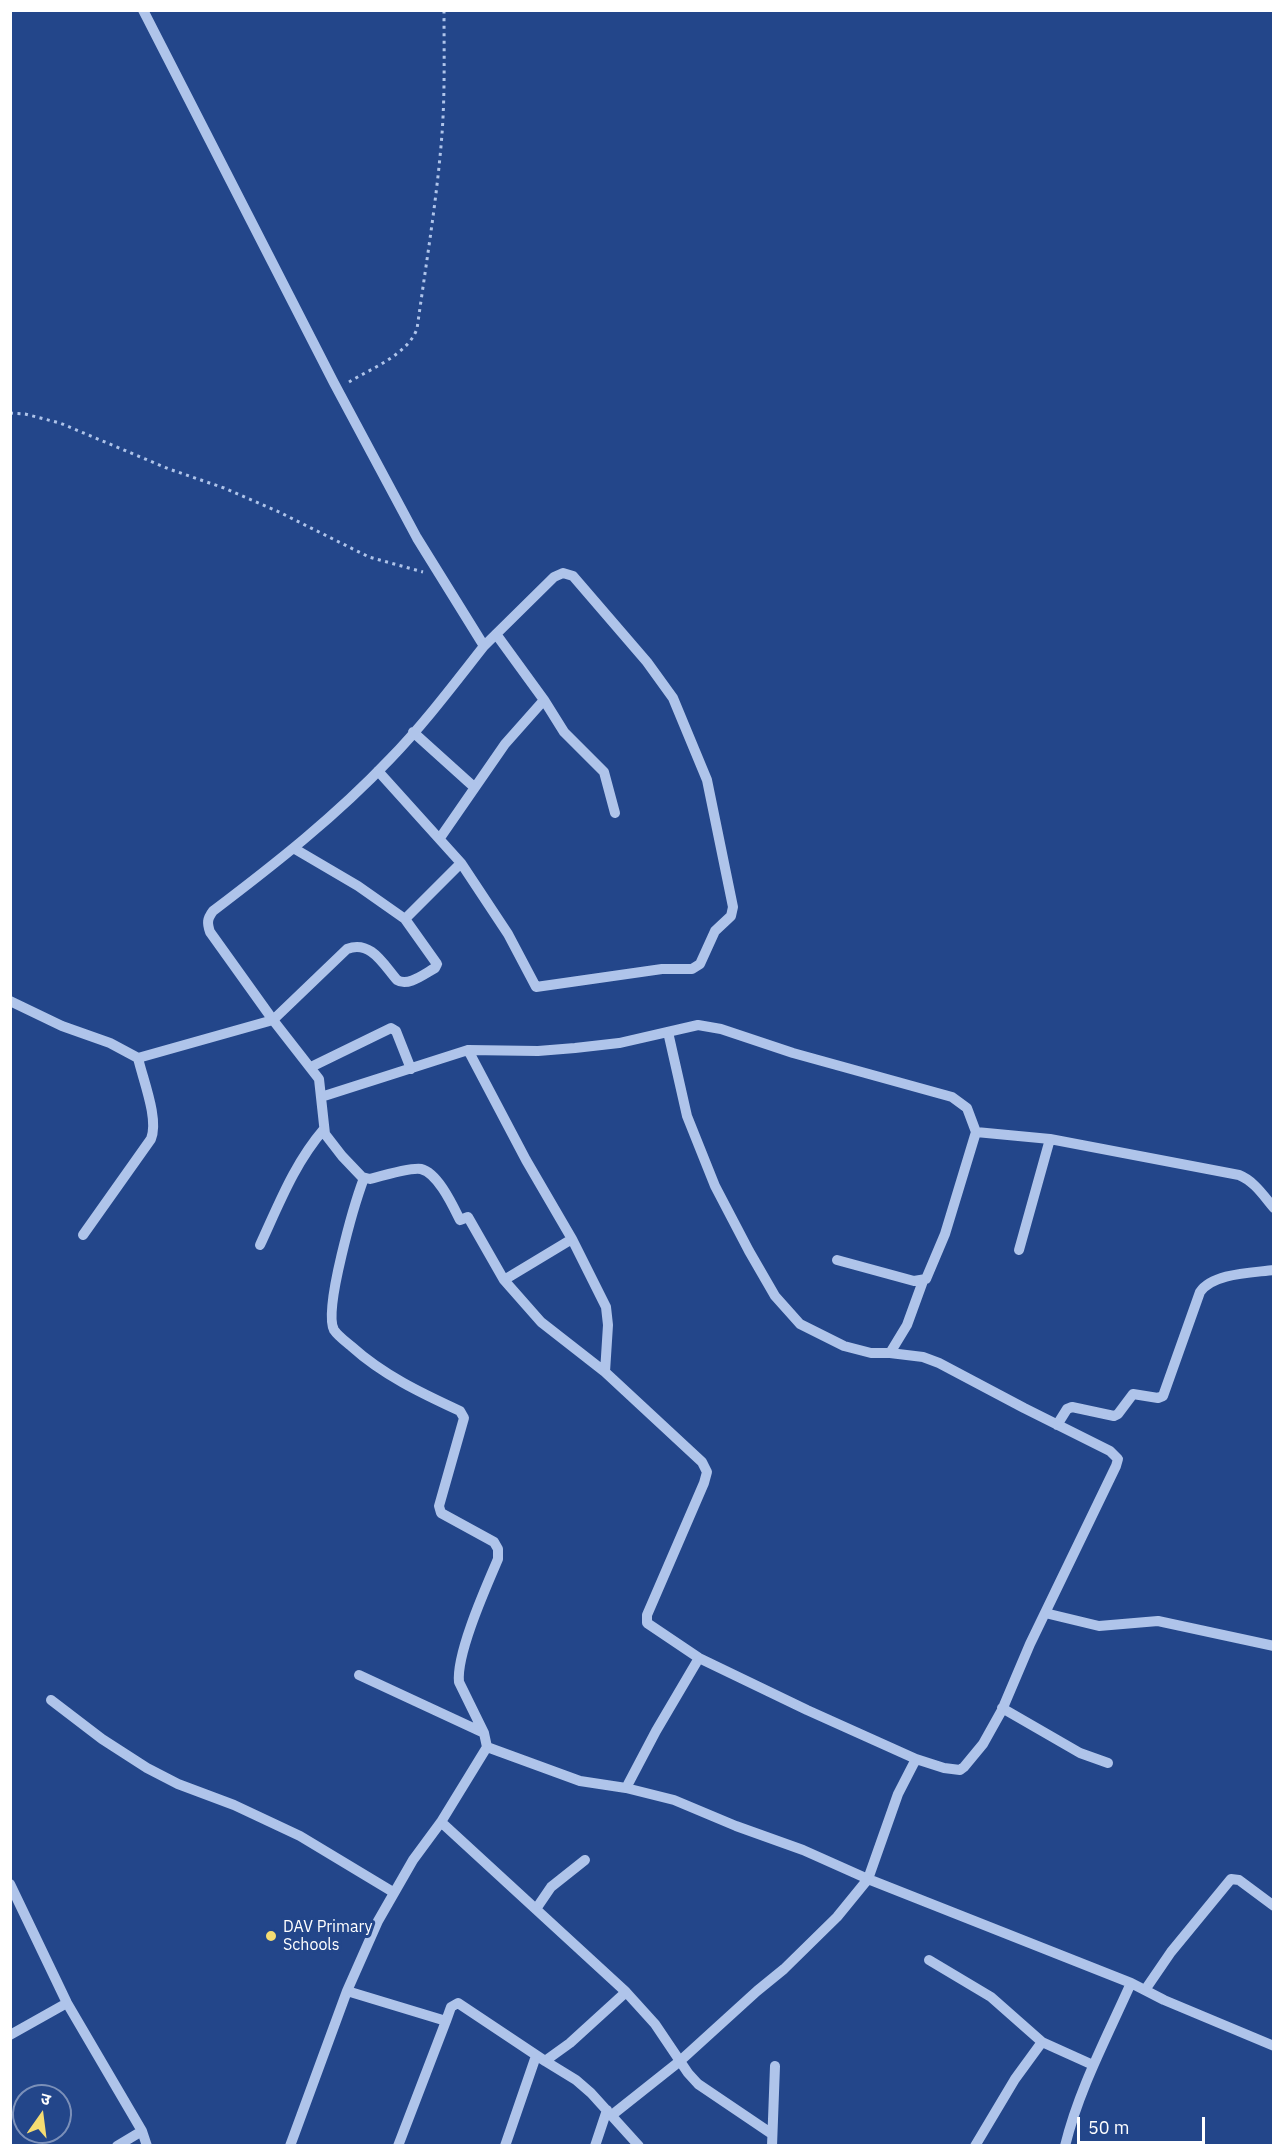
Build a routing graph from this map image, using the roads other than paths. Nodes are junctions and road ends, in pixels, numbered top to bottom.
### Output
1 (143, 10) edge
2 (496, 634) junction
3 (484, 646) junction
4 (544, 700) junction
5 (414, 732) junction
6 (378, 771) junction
7 (474, 787) junction
8 (615, 813) dead end
9 (440, 838) junction
10 (295, 849) junction
11 (461, 863) junction
12 (405, 919) junction
13 (10, 1001) edge
14 (273, 1020) junction
15 (668, 1032) junction
16 (468, 1050) junction
17 (138, 1058) junction
18 (311, 1067) junction
19 (411, 1069) junction
20 (321, 1096) junction
21 (324, 1129) junction
22 (976, 1132) junction
23 (1050, 1139) junction
24 (364, 1178) junction
25 (1274, 1208) edge
26 (83, 1235) dead end
27 (572, 1239) junction
28 (260, 1245) dead end
29 (1019, 1250) dead end
30 (837, 1260) dead end
31 (1274, 1270) edge
32 (504, 1280) junction
33 (923, 1281) junction
34 (890, 1353) junction
35 (605, 1372) junction
36 (1057, 1425) junction
37 (1045, 1613) junction
38 (1274, 1646) edge
39 (699, 1658) junction
40 (359, 1676) dead end
41 (51, 1700) dead end
42 (1002, 1708) junction
43 (484, 1733) junction
44 (488, 1748) junction
45 (916, 1759) junction
46 (1108, 1763) dead end
47 (626, 1788) junction
48 (441, 1822) junction
49 (585, 1860) dead end
50 (868, 1880) junction
51 (10, 1884) edge
52 (393, 1892) junction
53 (1274, 1906) edge
54 (536, 1909) junction
55 (929, 1960) dead end
56 (1131, 1983) junction
57 (1145, 1990) junction
58 (347, 1991) junction
59 (626, 1992) junction
60 (67, 2003) junction
61 (446, 2021) junction
62 (10, 2035) edge
63 (1042, 2042) junction
64 (1274, 2046) edge
65 (541, 2059) junction
66 (680, 2061) junction
67 (1093, 2065) junction
68 (775, 2066) dead end
69 (609, 2112) junction
70 (142, 2131) junction
71 (772, 2140) edge
72 (117, 2145) edge
73 (147, 2145) edge
74 (290, 2145) edge
75 (398, 2145) edge
76 (505, 2145) edge
77 (595, 2145) edge
78 (639, 2145) edge
79 (975, 2145) edge
80 (1065, 2145) edge

1 - 3 street
2 - 3 street
2 - 4 street
2 - 11 street
3 - 5 street
4 - 7 street
4 - 8 street
5 - 6 street
5 - 7 street
6 - 9 street
6 - 10 street
7 - 9 street
9 - 11 street
10 - 12 street
10 - 14 street
11 - 12 street
12 - 14 street
13 - 17 street
14 - 17 street
14 - 18 street
15 - 16 street
15 - 22 street
15 - 34 street
16 - 19 street
16 - 27 street
17 - 26 street
18 - 19 street
18 - 20 street
19 - 20 street
20 - 21 street
21 - 24 street
21 - 28 street
22 - 23 street
22 - 33 street
23 - 25 street
23 - 29 street
24 - 32 street
24 - 43 street
27 - 32 street
27 - 35 street
30 - 33 street
31 - 36 street
32 - 35 street
33 - 34 street
34 - 36 street
35 - 39 street
36 - 37 street
37 - 38 street
37 - 42 street
39 - 45 street
39 - 47 street
40 - 43 street
41 - 52 street
42 - 45 street
42 - 46 street
43 - 44 street
44 - 47 street
44 - 48 street
45 - 50 street
47 - 50 street
48 - 52 street
48 - 54 street
49 - 54 street
50 - 56 street
50 - 66 street
51 - 60 street
52 - 58 street
53 - 57 street
54 - 59 street
55 - 63 street
56 - 57 street
56 - 67 street
57 - 64 street
58 - 61 street
58 - 74 street
59 - 65 street
59 - 66 street
60 - 62 street
60 - 70 street
61 - 65 street
61 - 75 street
63 - 67 street
63 - 79 street
65 - 69 street
65 - 76 street
66 - 69 street
66 - 71 street
67 - 80 street
68 - 71 street
69 - 77 street
69 - 78 street
70 - 72 street
70 - 73 street

